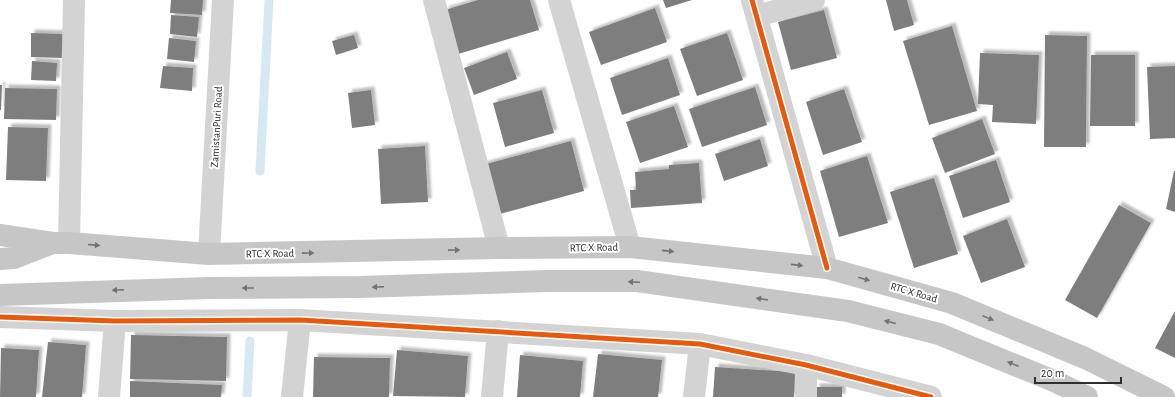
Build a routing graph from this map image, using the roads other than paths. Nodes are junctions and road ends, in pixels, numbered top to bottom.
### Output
1 (74, 0) edge
2 (223, 0) edge
3 (434, 0) edge
4 (559, 0) edge
5 (814, 0) edge
6 (755, 8) edge
7 (0, 235) edge
8 (61, 243) junction
9 (630, 247) junction
10 (499, 248) junction
11 (209, 254) junction
12 (0, 259) edge
13 (827, 268) junction
14 (0, 295) edge
15 (952, 303) junction
16 (0, 317) edge
17 (300, 320) junction
18 (115, 321) junction
19 (498, 331) junction
20 (939, 334) junction
21 (700, 344) junction
22 (806, 365) junction
23 (109, 397) edge
24 (292, 397) edge
25 (492, 397) edge
26 (694, 397) edge
27 (806, 397) edge
28 (931, 397) edge
29 (1087, 397) edge
30 (1164, 397) edge

1 - 8 street
2 - 11 street, ZamistanPuri Road
3 - 10 street
4 - 9 street
5 - 6 street
6 - 13 street
7 - 8 main road, RTC X Road
8 -> 11 main road, RTC X Road
8 - 12 main road
9 - 10 main road, RTC X Road
9 -> 13 main road, RTC X Road
11 -> 10 main road, RTC X Road
13 -> 15 main road, RTC X Road
20 -> 14 main road
15 - 20 main road
15 -> 30 main road, RTC X Road
16 - 18 street
17 - 18 street
17 - 19 street
17 - 24 street
18 - 23 street
19 - 21 street
19 - 25 street
29 -> 20 main road
21 - 22 street
21 - 26 street
22 - 27 street
22 - 28 street

